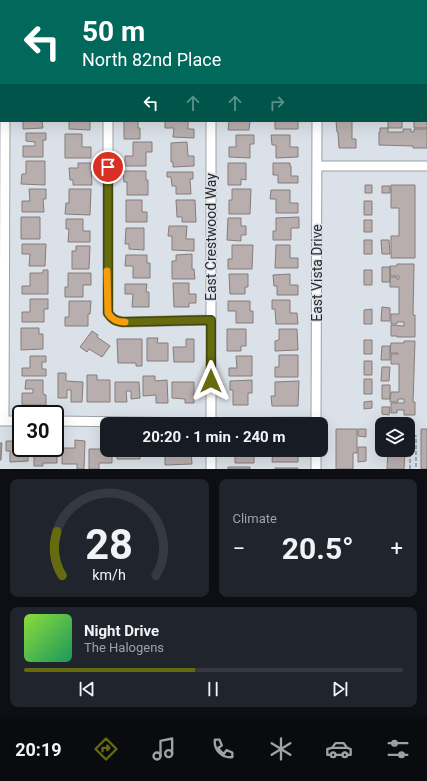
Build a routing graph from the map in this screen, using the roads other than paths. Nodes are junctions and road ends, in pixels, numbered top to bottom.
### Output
1 (5, 122) edge
2 (108, 122) edge
3 (211, 122) edge
4 (317, 122) edge
5 (317, 166) junction
6 (427, 166) edge
7 (2, 320) edge
8 (211, 320) junction
9 (211, 417) edge
10 (316, 417) edge
11 (2, 421) edge
12 (64, 421) edge
13 (100, 422) edge
14 (211, 457) edge
15 (316, 457) edge
16 (211, 469) edge
17 (316, 469) edge

1 - 7 street
2 - 8 street
3 - 8 street, East Crestwood Way
4 - 5 street, East Vista Drive
5 - 6 street
5 - 10 street, East Vista Drive
7 - 11 street
8 - 9 street, East Crestwood Way
12 - 13 street
14 - 16 street
15 - 17 street

